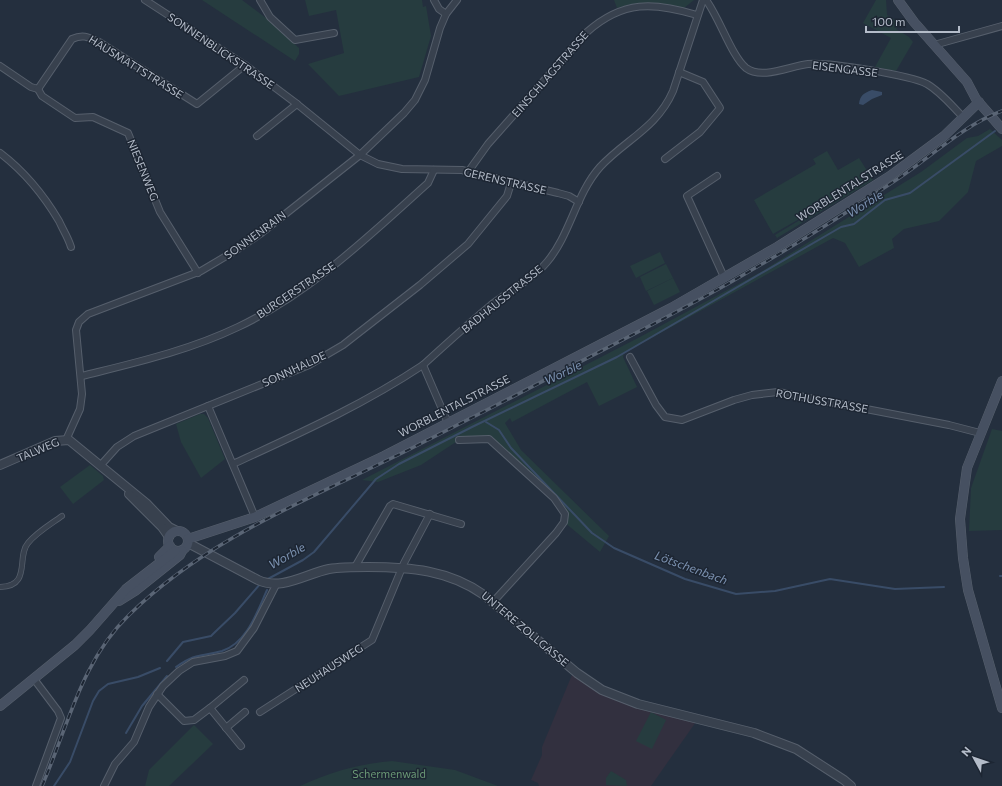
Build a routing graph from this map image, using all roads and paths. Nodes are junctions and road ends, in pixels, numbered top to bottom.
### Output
1 (145, 0) edge
2 (260, 0) edge
3 (434, 0) edge
4 (457, 0) edge
5 (704, 0) edge
6 (898, 0) edge
7 (446, 14) junction
8 (697, 16) junction
9 (1002, 26) edge
10 (334, 33) dead end
11 (934, 45) junction
12 (245, 65) junction
13 (0, 66) edge
14 (679, 72) junction
15 (38, 89) junction
16 (979, 102) junction
17 (297, 104) junction
18 (963, 117) junction
19 (1002, 129) edge
20 (257, 136) dead end
21 (0, 153) edge
22 (360, 155) junction
23 (665, 159) dead end
24 (434, 170) junction
25 (468, 172) junction
26 (717, 176) dead end
27 (511, 183) junction
28 (579, 202) junction
29 (71, 247) dead end
30 (198, 273) junction
31 (724, 277) junction
32 (630, 357) dead end
33 (423, 365) junction
34 (82, 376) junction
35 (1002, 381) edge
36 (208, 406) junction
37 (448, 423) junction
38 (980, 433) junction
39 (66, 440) junction
40 (459, 440) dead end
41 (233, 464) junction
42 (0, 465) edge
43 (100, 466) junction
44 (112, 476) junction
45 (430, 514) junction
46 (62, 516) dead end
47 (255, 516) junction
48 (461, 524) dead end
49 (177, 532) junction
50 (179, 545) junction
51 (355, 567) junction
52 (402, 567) junction
53 (274, 584) junction
54 (0, 587) edge
55 (493, 602) junction
56 (34, 679) junction
57 (244, 680) dead end
58 (158, 694) junction
59 (0, 706) edge
60 (210, 708) junction
61 (1002, 708) edge
62 (245, 712) dead end
63 (260, 712) dead end
64 (226, 728) junction
65 (241, 746) dead end
66 (36, 786) edge
67 (104, 786) edge
68 (851, 786) edge

1 - 12 street, SONNENBLICKSTRASSE
2 - 10 street
3 - 7 street
4 - 7 street, SONNENRAIN
5 - 8 street, BADHAUSSTRASSE
5 - 18 street, EISENGASSE
6 - 11 main road
7 - 22 street, SONNENRAIN
8 - 14 street, BADHAUSSTRASSE
8 - 25 street, EINSCHLAGSTRASSE
9 - 11 street
11 - 16 main road
12 - 15 street, HAUSMATTSTRASSE
12 - 17 street, SONNENBLICKSTRASSE
13 - 15 street, NIESENWEG
14 - 23 street
14 - 28 street, BADHAUSSTRASSE
15 - 30 street, NIESENWEG
16 - 18 main road, WORBLENTALSTRASSE
16 - 19 main road
17 - 20 street
17 - 22 street, SONNENBLICKSTRASSE
18 - 31 main road, WORBLENTALSTRASSE
21 - 29 street
22 - 24 street, GERENSTRASSE
22 - 30 street, SONNENRAIN
24 - 25 street, GERENSTRASSE
24 - 34 street, BURGERSTRASSE
25 - 27 street, GERENSTRASSE
26 - 31 street
27 - 28 street, GERENSTRASSE
27 - 36 street, SONNHALDE
28 - 33 street, BADHAUSSTRASSE
30 - 34 street, SONNENRAIN
31 - 37 main road, WORBLENTALSTRASSE
32 - 38 street, ROTHUSSTRASSE
33 - 37 street
33 - 41 street, BADHAUSSTRASSE
34 - 39 street, SONNENRAIN
35 - 38 main road
36 - 41 street
36 - 43 street, SONNHALDE
37 - 47 main road, WORBLENTALSTRASSE
38 - 61 main road
39 - 42 street, TALWEG
39 - 43 street, TALWEG
40 - 55 street
41 - 47 street
43 - 44 street, TALWEG
44 - 49 street, TALWEG
44 - 50 street, TALWEG
45 - 48 street
45 - 51 street
45 - 52 street, NEUHAUSWEG
46 - 54 street
47 - 50 main road, WORBLENTALSTRASSE
49 - 50 main road
49 - 50 main road
50 - 53 street
50 - 56 main road, WORBLENTALSTRASSE
51 - 52 street, UNTERE ZOLLGASSE
51 - 53 street, UNTERE ZOLLGASSE
52 - 55 street, UNTERE ZOLLGASSE
52 - 63 street, NEUHAUSWEG
53 - 58 street
55 - 68 street, UNTERE ZOLLGASSE
56 - 59 main road, WORBLENTALSTRASSE
56 - 66 street
57 - 60 street
58 - 60 street
58 - 67 street
60 - 64 street
62 - 64 street
64 - 65 street

